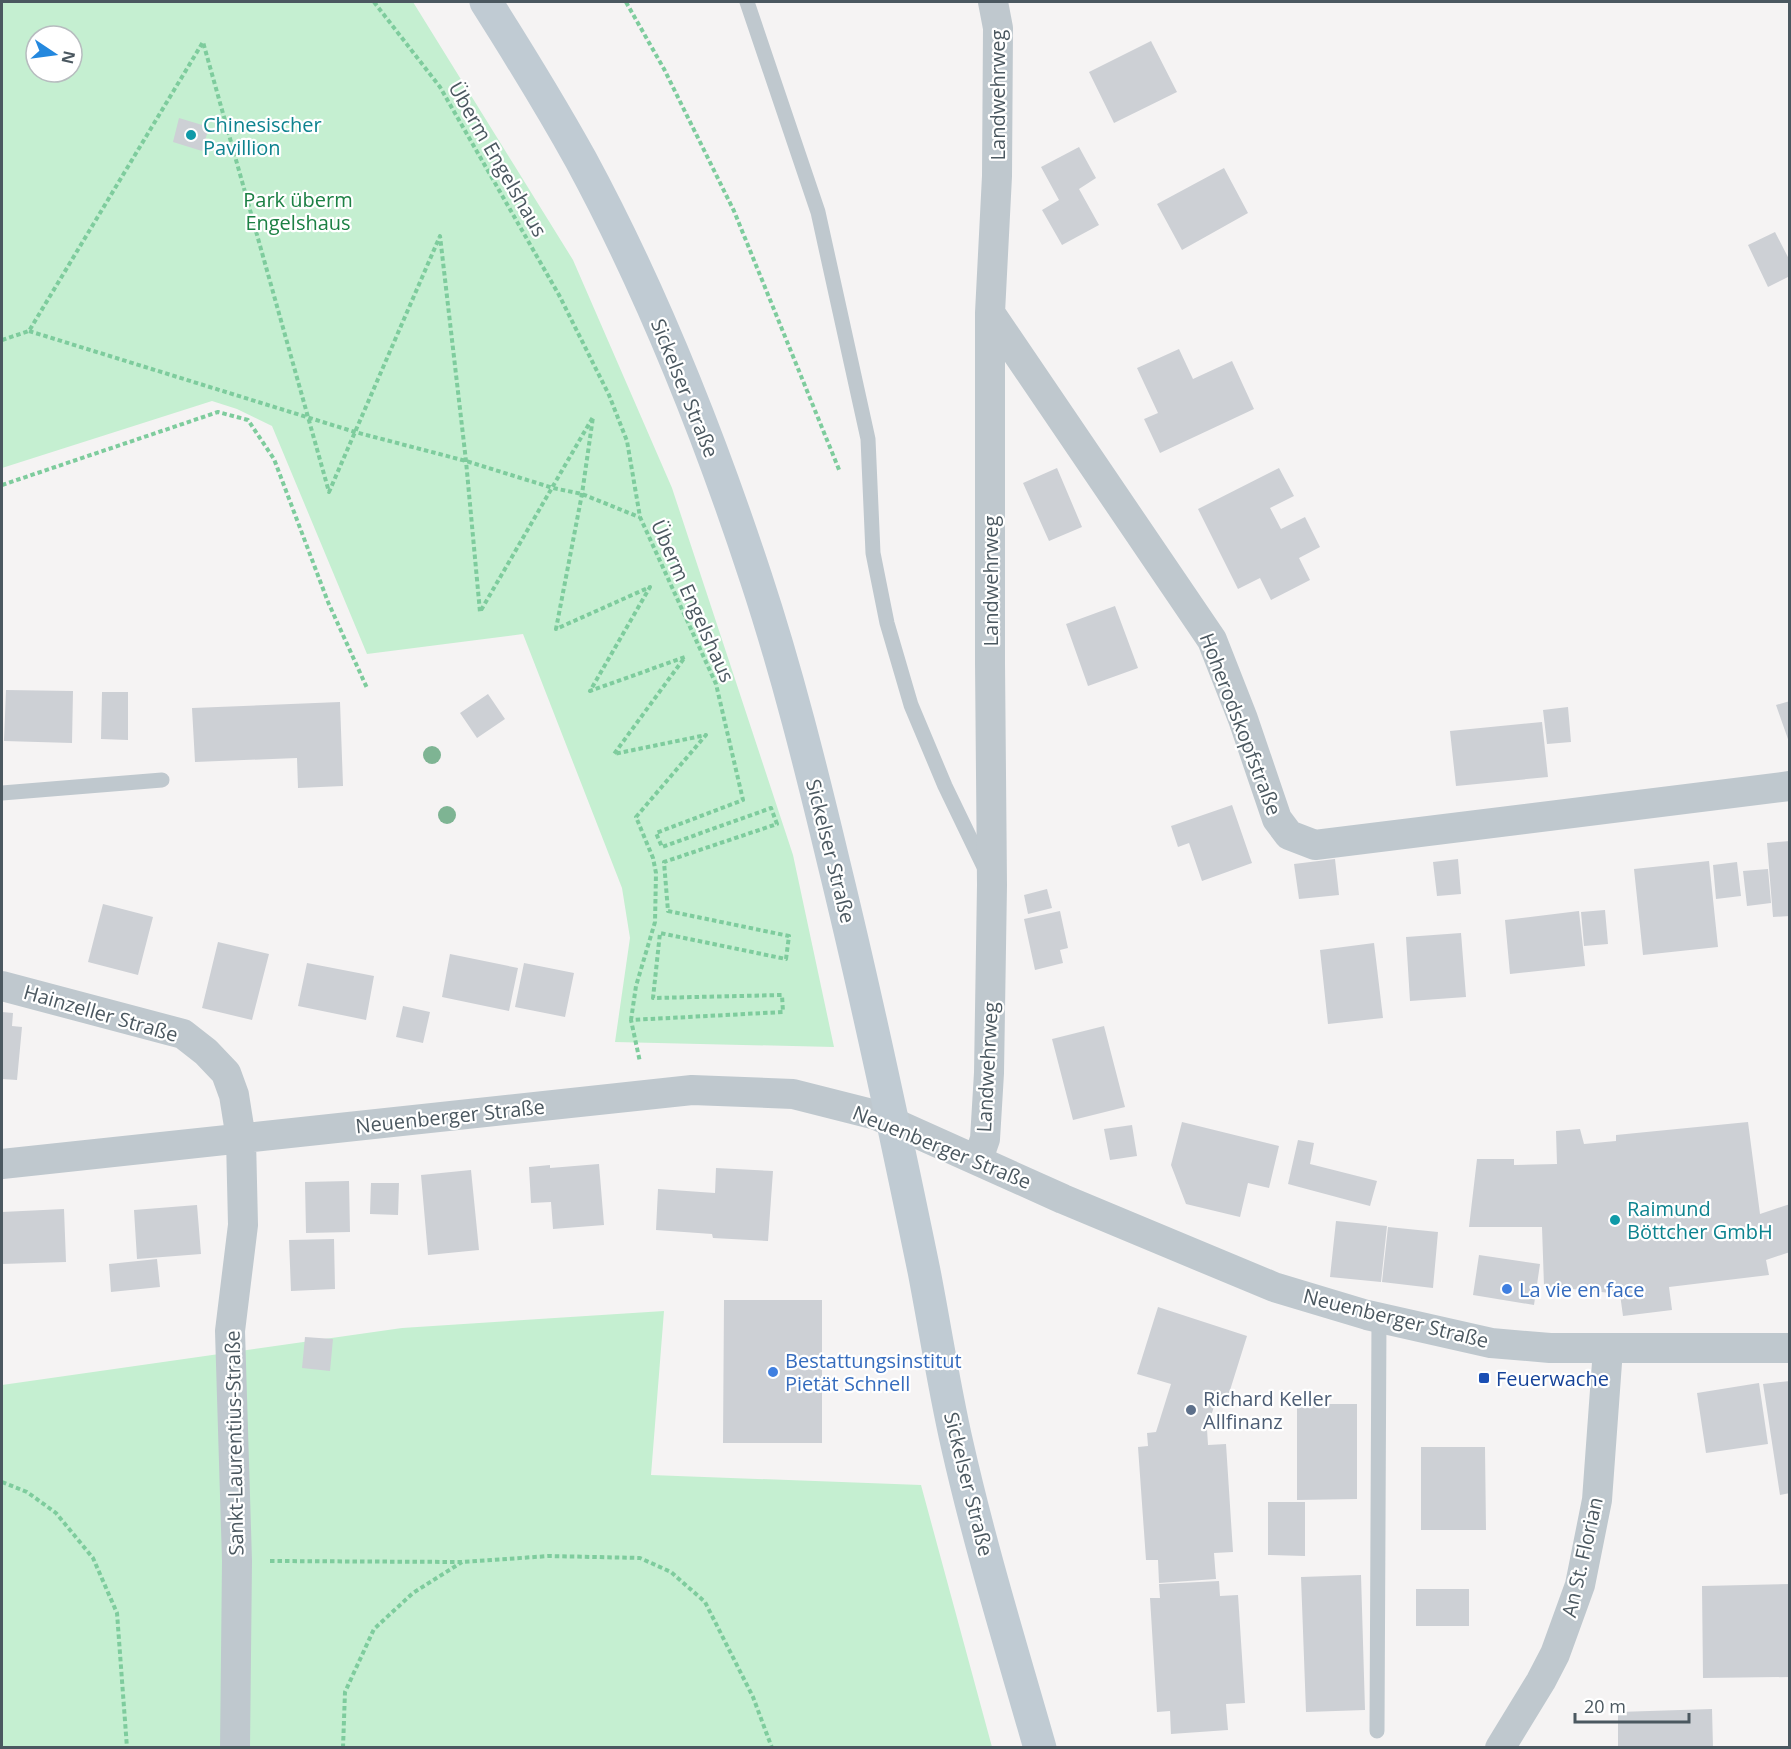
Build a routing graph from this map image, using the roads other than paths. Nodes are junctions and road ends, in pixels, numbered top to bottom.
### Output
1 (486, 2) edge
2 (747, 2) edge
3 (993, 2) edge
4 (990, 313) junction
5 (162, 780) dead end
6 (1790, 786) edge
7 (2, 793) edge
8 (992, 885) junction
9 (2, 986) edge
10 (241, 1139) junction
11 (978, 1159) junction
12 (2, 1164) edge
13 (1379, 1318) junction
14 (1790, 1348) edge
15 (1608, 1349) junction
16 (1377, 1731) dead end
17 (235, 1748) edge
18 (1040, 1748) edge
19 (1500, 1748) edge

1 - 18 main road, Sickelser Straße
2 - 8 lane
3 - 4 street, Landwehrweg
4 - 6 street, Hoherodskopfstraße
4 - 8 street, Landwehrweg
5 - 7 lane
8 - 11 street, Landwehrweg
9 - 10 street, Hainzeller Straße
10 - 11 street, Neuenberger Straße
10 - 12 street, Neuenberger Straße
10 - 17 street, Sankt-Laurentius-Straße
11 - 13 street, Neuenberger Straße
13 - 15 street, Neuenberger Straße
13 - 16 lane
14 - 15 street, Neuenberger Straße
15 - 19 street, An St. Florian

